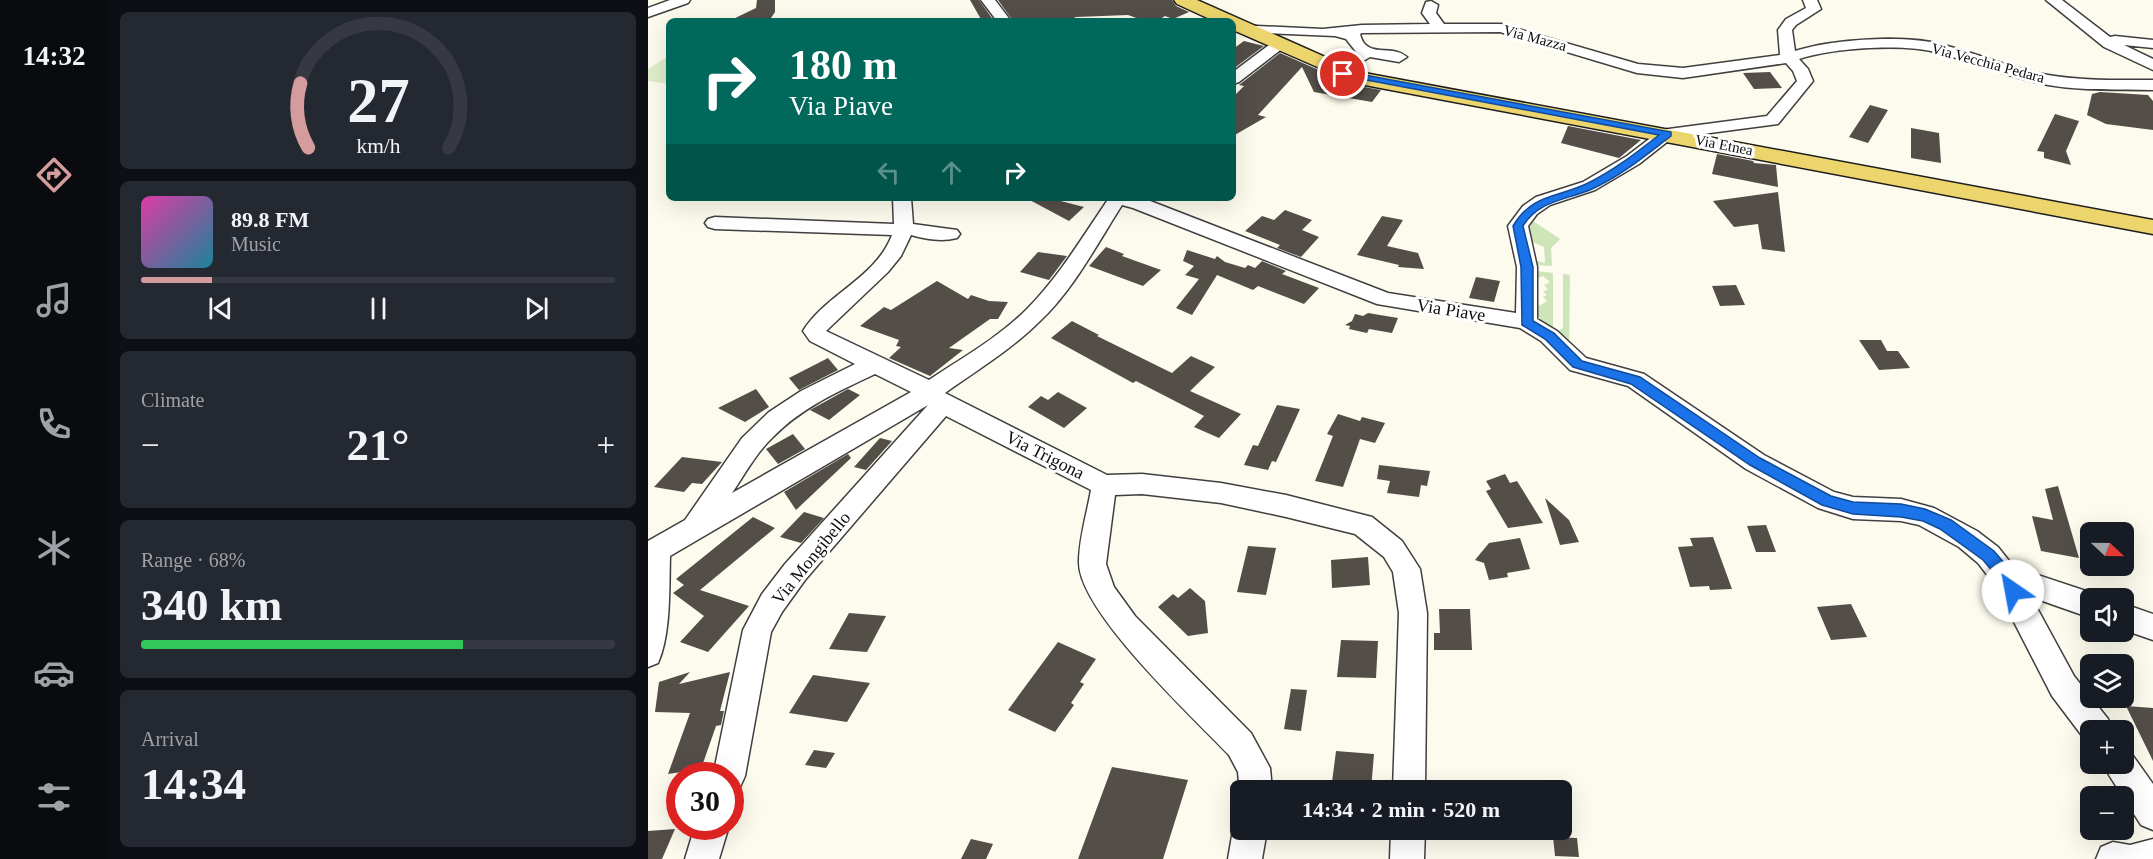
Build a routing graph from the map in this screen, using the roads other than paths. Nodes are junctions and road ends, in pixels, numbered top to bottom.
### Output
1 (683, 0) edge
2 (988, 0) edge
3 (1183, 0) edge
4 (1810, 0) edge
5 (2053, 0) edge
6 (1431, 5) dead end
7 (648, 13) edge
8 (1002, 18) edge
9 (1221, 18) edge
10 (1236, 24) edge
11 (1236, 25) edge
12 (1440, 28) junction
13 (1337, 32) junction
14 (2101, 38) junction
15 (2153, 44) edge
16 (1278, 45) junction
17 (1365, 52) junction
18 (1399, 57) dead end
19 (1788, 57) junction
20 (2153, 65) edge
21 (1338, 71) junction
22 (1236, 77) edge
23 (2153, 85) edge
24 (1667, 134) junction
25 (902, 201) edge
26 (1116, 201) edge
27 (1130, 201) edge
28 (715, 223) dead end
29 (2153, 227) edge
30 (904, 229) junction
31 (950, 234) dead end
32 (1526, 322) junction
33 (877, 363) junction
34 (936, 398) junction
35 (1104, 485) junction
36 (683, 536) junction
37 (653, 553) edge
38 (2005, 576) junction
39 (2080, 600) edge
40 (2134, 620) edge
41 (2153, 627) edge
42 (648, 653) edge
43 (2089, 720) edge
44 (732, 762) edge
45 (2127, 774) edge
46 (1255, 780) edge
47 (1409, 780) edge
48 (2153, 813) edge
49 (708, 840) edge
50 (1248, 840) edge
51 (1408, 840) edge
52 (2153, 856) edge
53 (702, 859) edge
54 (1245, 859) edge
55 (1407, 859) edge
56 (2114, 859) edge
57 (2123, 859) edge
58 (2138, 859) edge

1 - 7 street
2 - 8 street
3 - 9 main road, Via Etnea
4 - 19 street
5 - 14 street
6 - 12 street
10 - 13 street, Via Mazza
11 - 16 main road, Via Etnea
12 - 13 street, Via Mazza
12 - 19 street, Via Mazza
13 - 17 street
14 - 15 street
14 - 20 street
16 - 21 main road, Via Etnea
16 - 22 street
17 - 18 street
17 - 21 street
19 - 23 street, Via Vecchia Pedara
19 - 24 street
21 - 24 main road, Via Etnea
24 - 29 main road, Via Etnea
24 - 32 street
25 - 30 street
26 - 34 street
27 - 32 street, Via Piave
28 - 30 street
30 - 31 street
30 - 33 street, Via Trigona
32 - 38 street
33 - 34 street, Via Trigona
33 - 36 street
34 - 35 street, Via Trigona
34 - 36 street
34 - 44 street, Via Mongibello
35 - 46 street, Via Trigona
35 - 47 street
36 - 37 street
37 - 42 street
38 - 39 street
38 - 43 street
40 - 41 street
45 - 48 street
49 - 53 street
50 - 54 street
51 - 55 street
52 - 58 street
56 - 57 street

